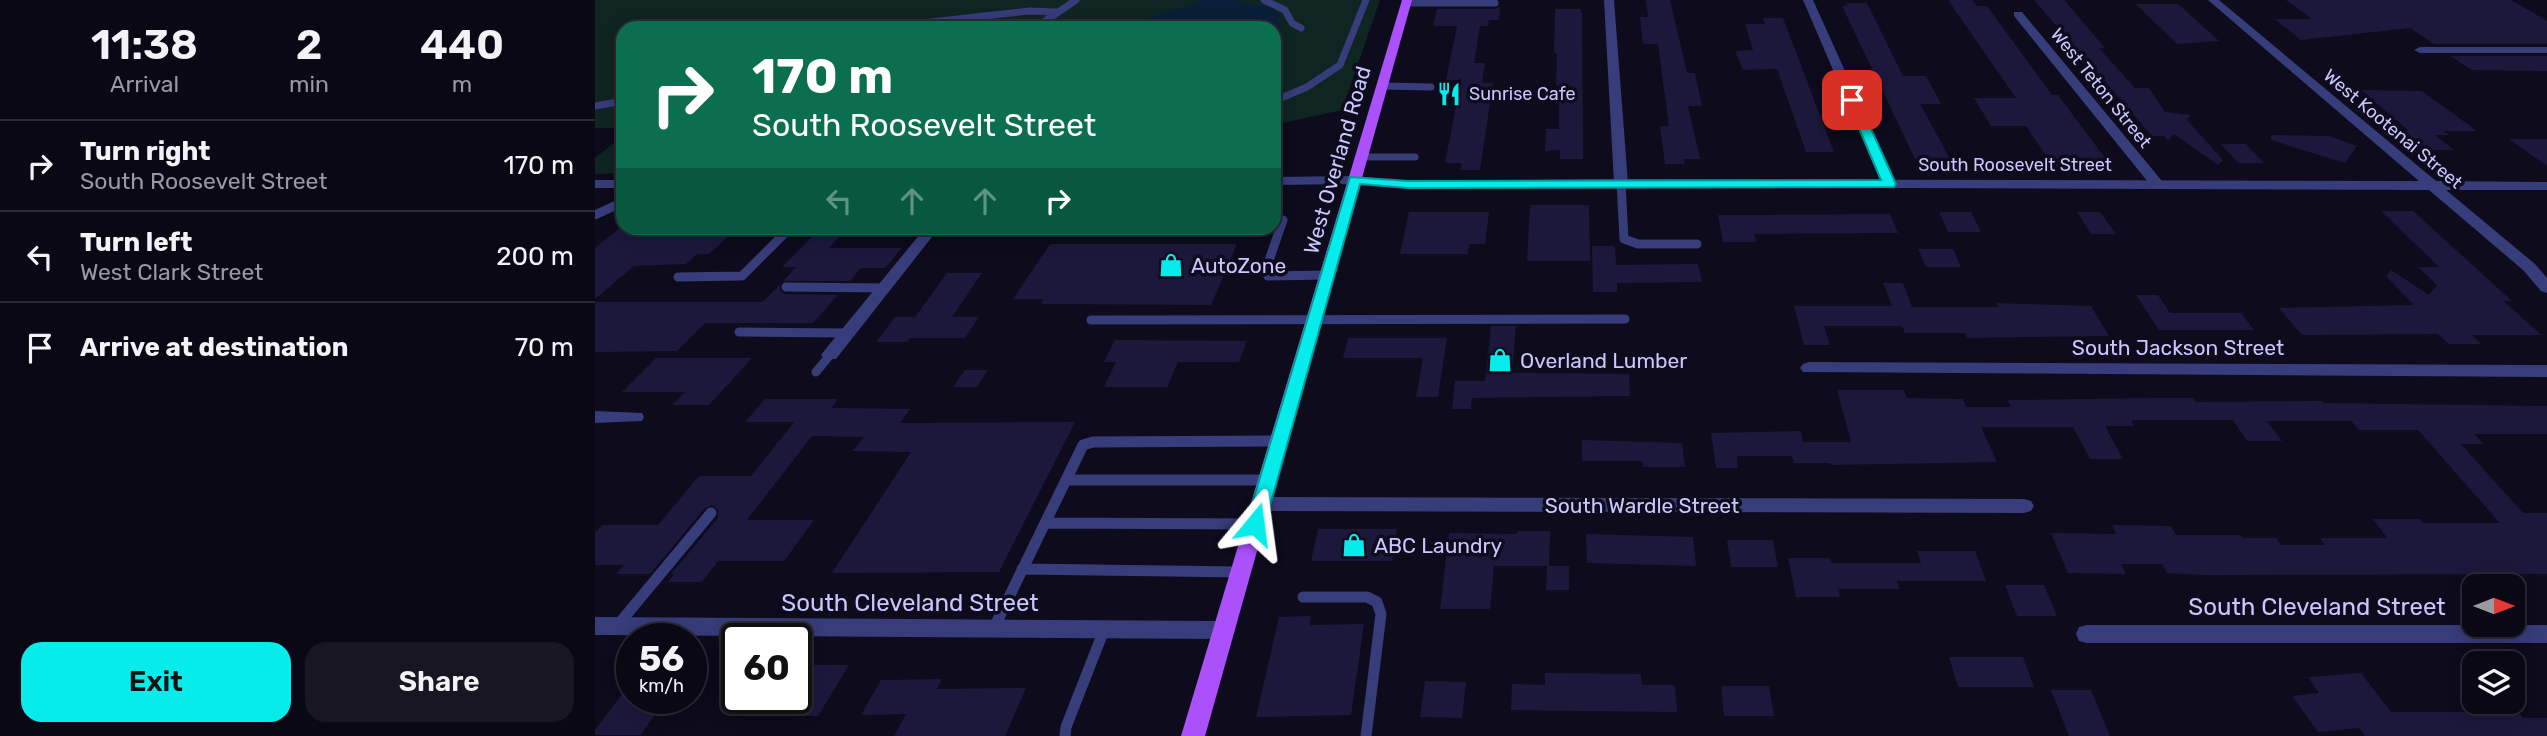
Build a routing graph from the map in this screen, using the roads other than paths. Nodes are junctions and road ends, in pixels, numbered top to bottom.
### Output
1 (1264, 0) edge
2 (1366, 0) edge
3 (1609, 0) edge
4 (1808, 0) edge
5 (2213, 0) edge
6 (1073, 1) edge
7 (1407, 2) edge
8 (1496, 3) dead end
9 (1056, 12) junction
10 (2018, 14) dead end
11 (940, 21) edge
12 (1044, 21) edge
13 (1301, 28) dead end
14 (2420, 50) dead end
15 (2547, 50) edge
16 (1382, 86) junction
17 (1431, 87) dead end
18 (1281, 98) edge
19 (616, 102) edge
20 (595, 106) edge
21 (1362, 157) junction
22 (1415, 157) dead end
23 (1355, 180) junction
24 (1281, 181) edge
25 (1621, 183) junction
26 (595, 184) edge
27 (616, 184) edge
28 (1889, 184) junction
29 (2157, 184) junction
30 (2547, 186) edge
31 (2433, 187) junction
32 (616, 205) edge
33 (597, 212) edge
34 (783, 235) edge
35 (926, 235) edge
36 (1278, 235) edge
37 (1697, 244) dead end
38 (1327, 275) junction
39 (678, 276) dead end
40 (786, 287) dead end
41 (884, 288) junction
42 (2547, 288) edge
43 (1315, 318) junction
44 (1625, 319) dead end
45 (1091, 320) dead end
46 (739, 332) dead end
47 (847, 333) junction
48 (830, 355) joint
49 (1809, 368) dead end
50 (2547, 371) edge
51 (816, 372) dead end
52 (595, 417) edge
53 (635, 417) dead end
54 (1279, 441) junction
55 (1066, 480) junction
56 (1268, 480) junction
57 (1261, 504) junction
58 (2024, 506) dead end
59 (711, 513) dead end
60 (1045, 523) junction
61 (1255, 524) junction
62 (1022, 569) junction
63 (1241, 572) junction
64 (1303, 597) dead end
65 (603, 629) edge
66 (993, 630) junction
67 (1104, 630) junction
68 (1224, 630) junction
69 (2087, 634) dead end
70 (2547, 634) edge
71 (1065, 736) edge
72 (1193, 736) edge
73 (1366, 736) edge

1 - 13 lane
2 - 18 lane
3 - 25 street
4 - 28 street
5 - 31 street, West Kootenai Street
6 - 9 lane
7 - 8 lane
7 - 16 main road, West Overland Road
9 - 11 lane
9 - 12 lane
10 - 29 street, West Teton Street
14 - 15 street
16 - 17 lane
16 - 21 main road, West Overland Road
19 - 20 lane
21 - 22 lane
21 - 23 main road, West Overland Road
23 - 24 street, South Roosevelt Street
23 - 25 street, South Roosevelt Street
23 - 38 main road, West Overland Road
25 - 28 street, South Roosevelt Street
25 - 37 lane
26 - 27 street
28 - 29 street, South Roosevelt Street
29 - 31 street, South Roosevelt Street
30 - 31 street, South Roosevelt Street
31 - 42 street, West Kootenai Street
32 - 33 lane
34 - 39 lane
35 - 41 street
36 - 38 lane
38 - 43 main road, West Overland Road
40 - 41 lane
41 - 47 street
43 - 44 lane
43 - 45 lane
43 - 54 main road, West Overland Road
46 - 47 lane
47 - 48 street
48 - 51 lane
49 - 50 street, South Jackson Street
52 - 53 street
54 - 55 lane
54 - 56 main road, West Overland Road
55 - 56 lane
55 - 60 lane
56 - 57 main road, West Overland Road
57 - 58 street, South Wardle Street
57 - 61 main road, West Overland Road
59 - 65 lane
60 - 61 lane
60 - 62 lane
61 - 63 main road, West Overland Road
62 - 63 lane
62 - 66 lane
63 - 68 main road, West Overland Road
64 - 73 lane
65 - 66 street, South Cleveland Street
66 - 67 street, South Cleveland Street
67 - 68 street, South Cleveland Street
67 - 71 lane
68 - 72 main road, West Overland Road
69 - 70 street, South Cleveland Street

